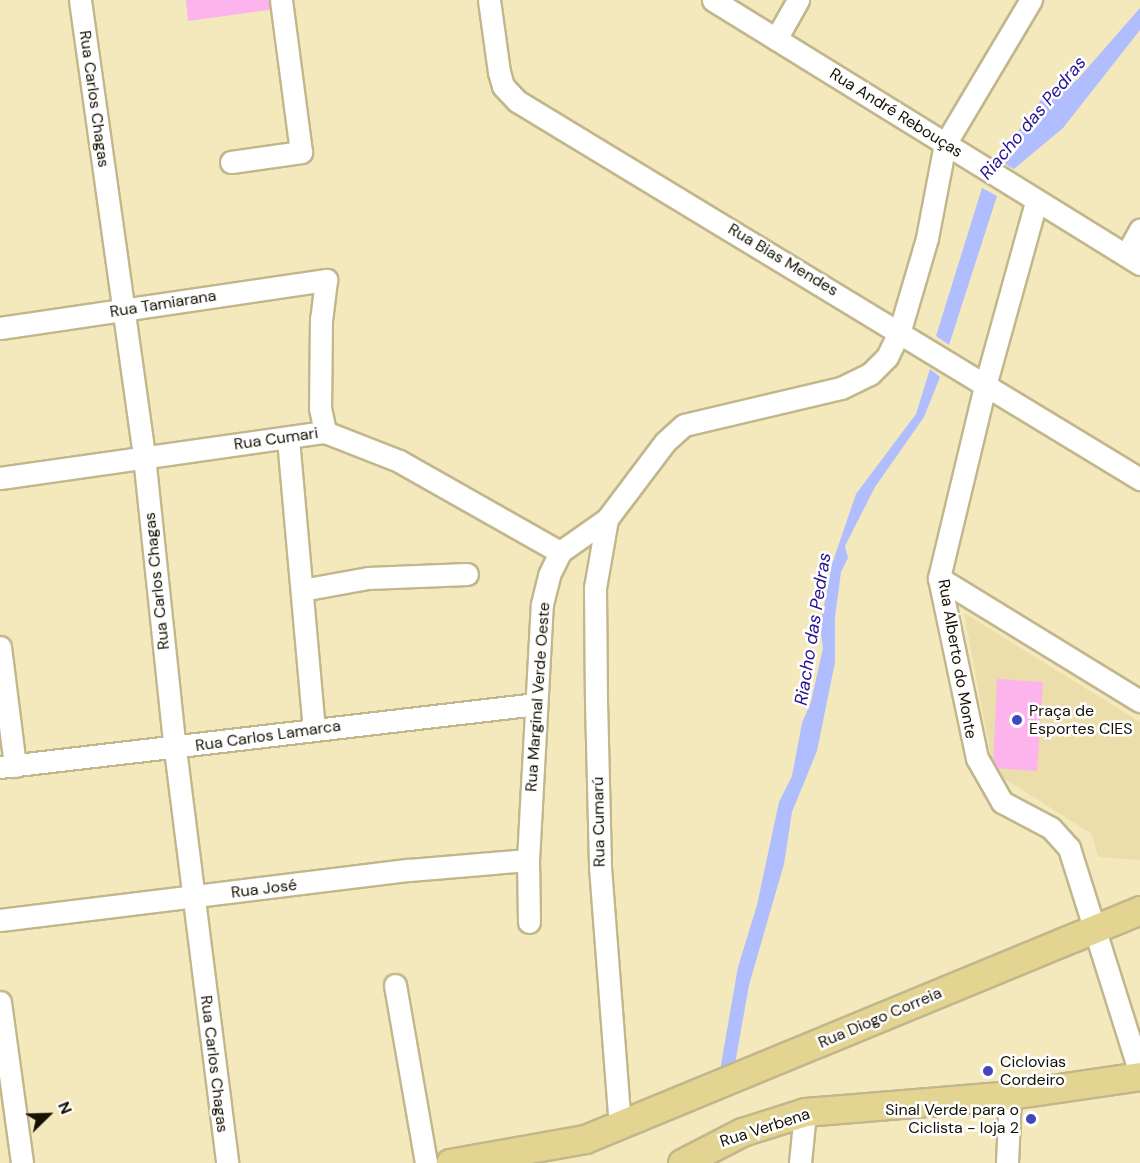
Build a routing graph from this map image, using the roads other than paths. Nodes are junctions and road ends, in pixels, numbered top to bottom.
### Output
1 (80, 0) edge
2 (281, 0) edge
3 (489, 0) edge
4 (713, 0) edge
5 (798, 0) edge
6 (1031, 0) edge
7 (776, 39) junction
8 (945, 144) junction
9 (231, 162) dead end
10 (1036, 202) junction
11 (1140, 230) edge
12 (1133, 260) edge
13 (122, 310) junction
14 (0, 328) edge
15 (900, 330) junction
16 (986, 382) junction
17 (325, 432) junction
18 (288, 439) junction
19 (144, 456) junction
20 (0, 478) edge
21 (1140, 478) edge
22 (607, 519) junction
23 (560, 552) junction
24 (467, 574) dead end
25 (939, 578) junction
26 (302, 590) junction
27 (0, 647) edge
28 (1140, 701) edge
29 (536, 704) junction
30 (314, 728) junction
31 (175, 749) junction
32 (7, 766) edge
33 (528, 860) junction
34 (193, 898) junction
35 (1140, 910) edge
36 (0, 920) edge
37 (529, 922) dead end
38 (1097, 928) junction
39 (395, 986) dead end
40 (0, 1002) edge
41 (1140, 1074) edge
42 (1010, 1095) junction
43 (805, 1112) junction
44 (620, 1125) junction
45 (21, 1163) edge
46 (228, 1163) edge
47 (426, 1163) edge
48 (450, 1163) edge
49 (682, 1163) edge
50 (800, 1163) edge
51 (1007, 1163) edge

1 - 13 street, Rua Carlos Chagas
2 - 9 street
3 - 15 street, Rua Bias Mendes
4 - 7 street, Rua André Rebouças
5 - 7 street
6 - 8 street
7 - 8 street, Rua André Rebouças
8 - 10 street, Rua André Rebouças
8 - 15 street
10 - 12 street, Rua André Rebouças
10 - 16 street, Rua Alberto do Monte
11 - 12 street
13 - 14 street, Rua Tamiarana
13 - 17 street, Rua Tamiarana
13 - 19 street, Rua Carlos Chagas
15 - 16 street, Rua Bias Mendes
15 - 22 street
16 - 21 street, Rua Bias Mendes
16 - 25 street, Rua Alberto do Monte
17 - 18 street, Rua Cumari
17 - 23 street, Rua Cumari
18 - 19 street, Rua Cumari
18 - 26 street
19 - 20 street, Rua Cumari
19 - 31 street, Rua Carlos Chagas
22 - 23 street
22 - 44 street, Rua Cumarú
23 - 29 street, Rua Marginal Verde Oeste
24 - 26 street
25 - 28 street
25 - 38 street, Rua Alberto do Monte
26 - 30 street
27 - 32 street
29 - 30 street, Rua Carlos Lamarca
29 - 33 street, Rua Marginal Verde Oeste
30 - 31 street, Rua Carlos Lamarca
31 - 32 street, Rua Carlos Lamarca
31 - 34 street, Rua Carlos Chagas
33 - 34 street, Rua José
33 - 37 street, Rua Marginal Verde Oeste
34 - 36 street, Rua José
34 - 46 street, Rua Carlos Chagas
35 - 38 main road, Rua Diogo Correia
38 - 41 street, Rua Alberto do Monte
38 - 44 main road, Rua Diogo Correia
39 - 47 street
40 - 45 street
41 - 42 main road, Rua Verbena
42 - 43 main road, Rua Verbena
42 - 51 street
43 - 49 main road, Rua Verbena
43 - 50 street
44 - 48 main road

